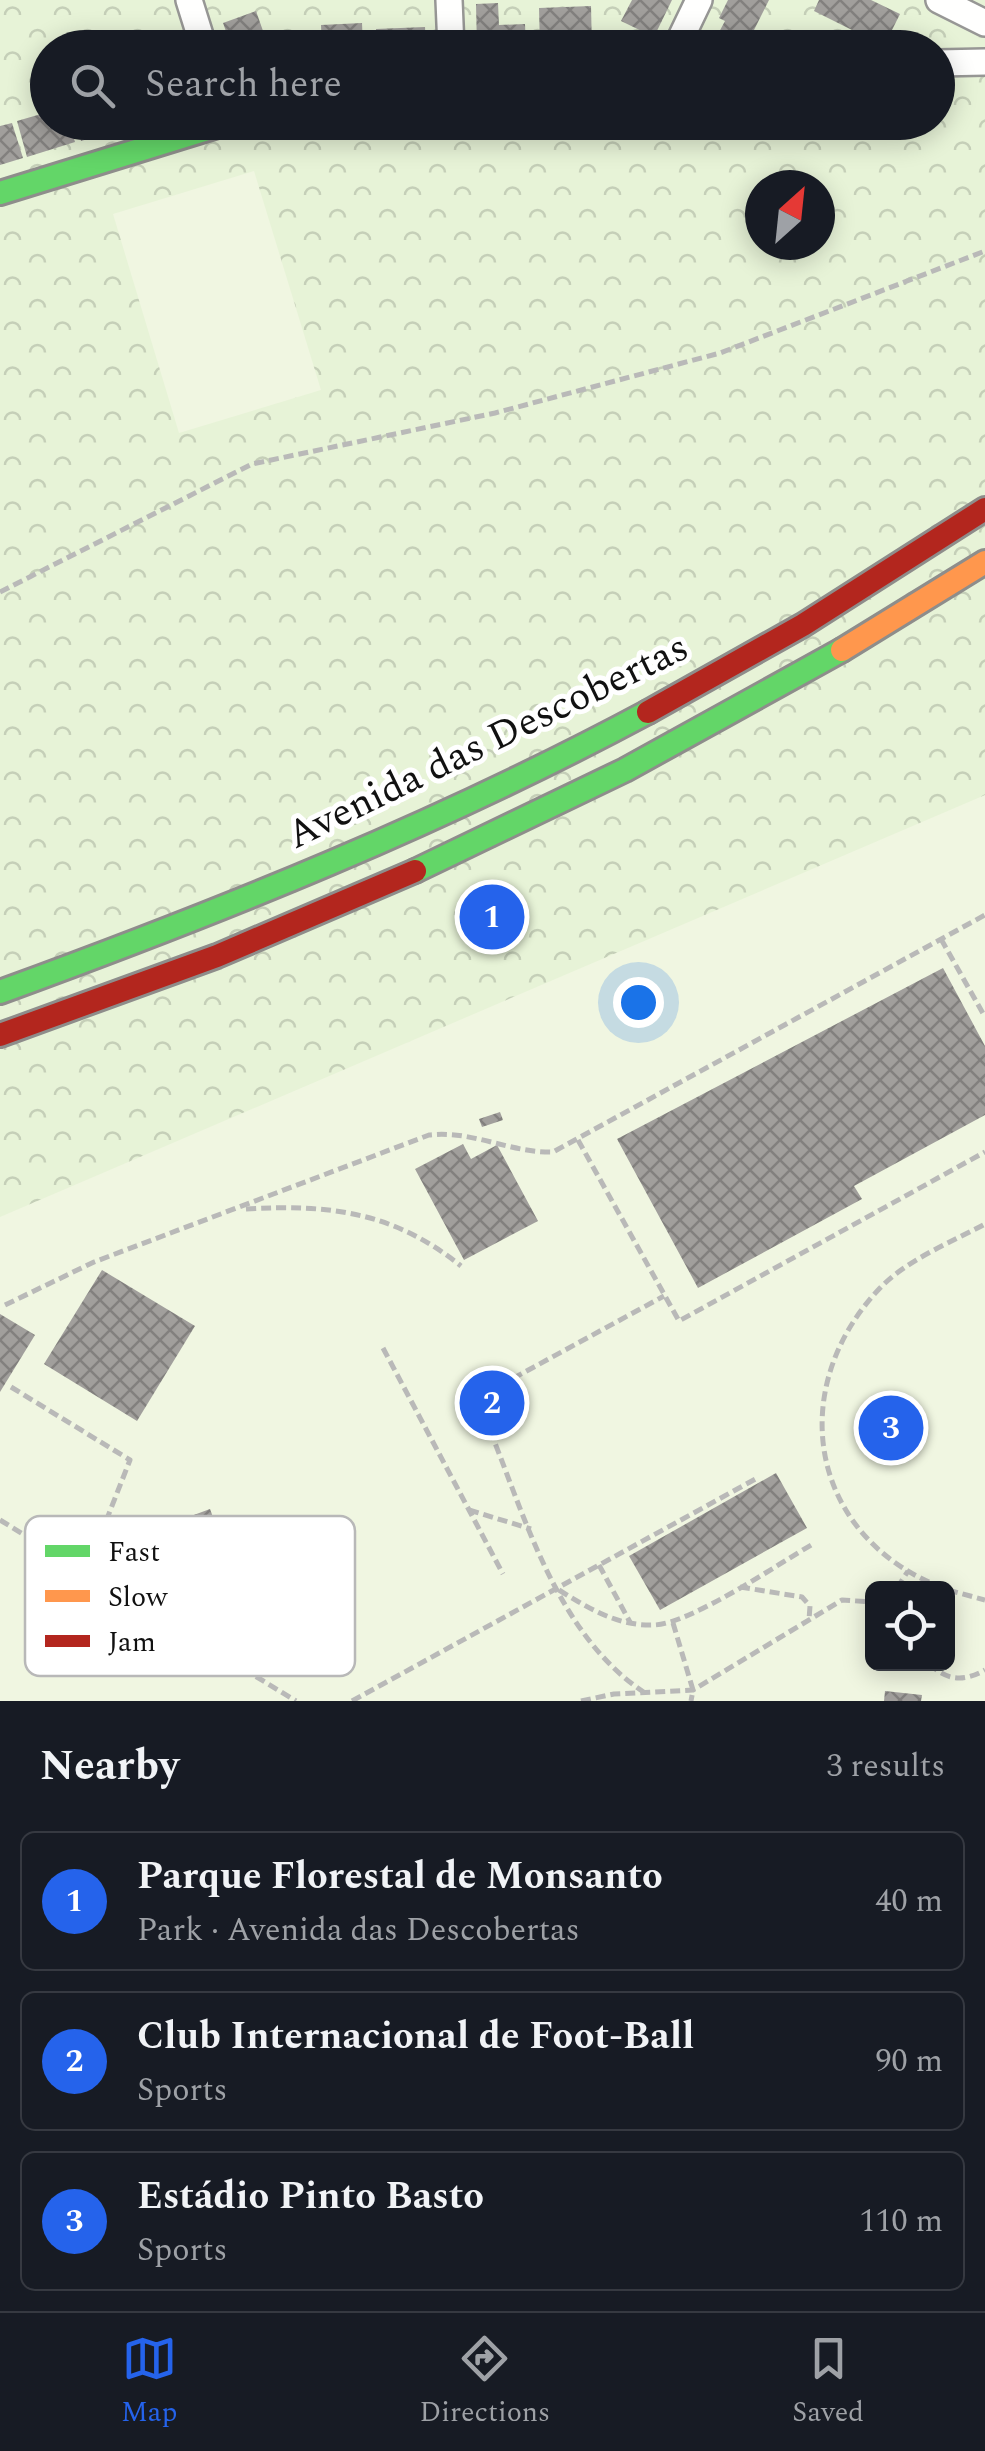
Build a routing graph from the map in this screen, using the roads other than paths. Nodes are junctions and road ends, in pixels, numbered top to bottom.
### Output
1 (189, 0) edge
2 (449, 0) edge
3 (699, 0) edge
4 (947, 2) edge
5 (985, 24) edge
6 (198, 30) edge
7 (450, 30) edge
8 (685, 30) edge
9 (985, 62) edge
10 (955, 63) edge
11 (173, 140) edge
12 (0, 193) edge
13 (985, 510) edge
14 (985, 562) edge
15 (0, 992) edge
16 (0, 1035) edge

1 - 6 street
2 - 7 street
3 - 8 street
4 - 5 street
9 - 10 street
11 - 12 main road
13 - 15 main road, Avenida das Descobertas
14 - 16 main road, Avenida das Descobertas

